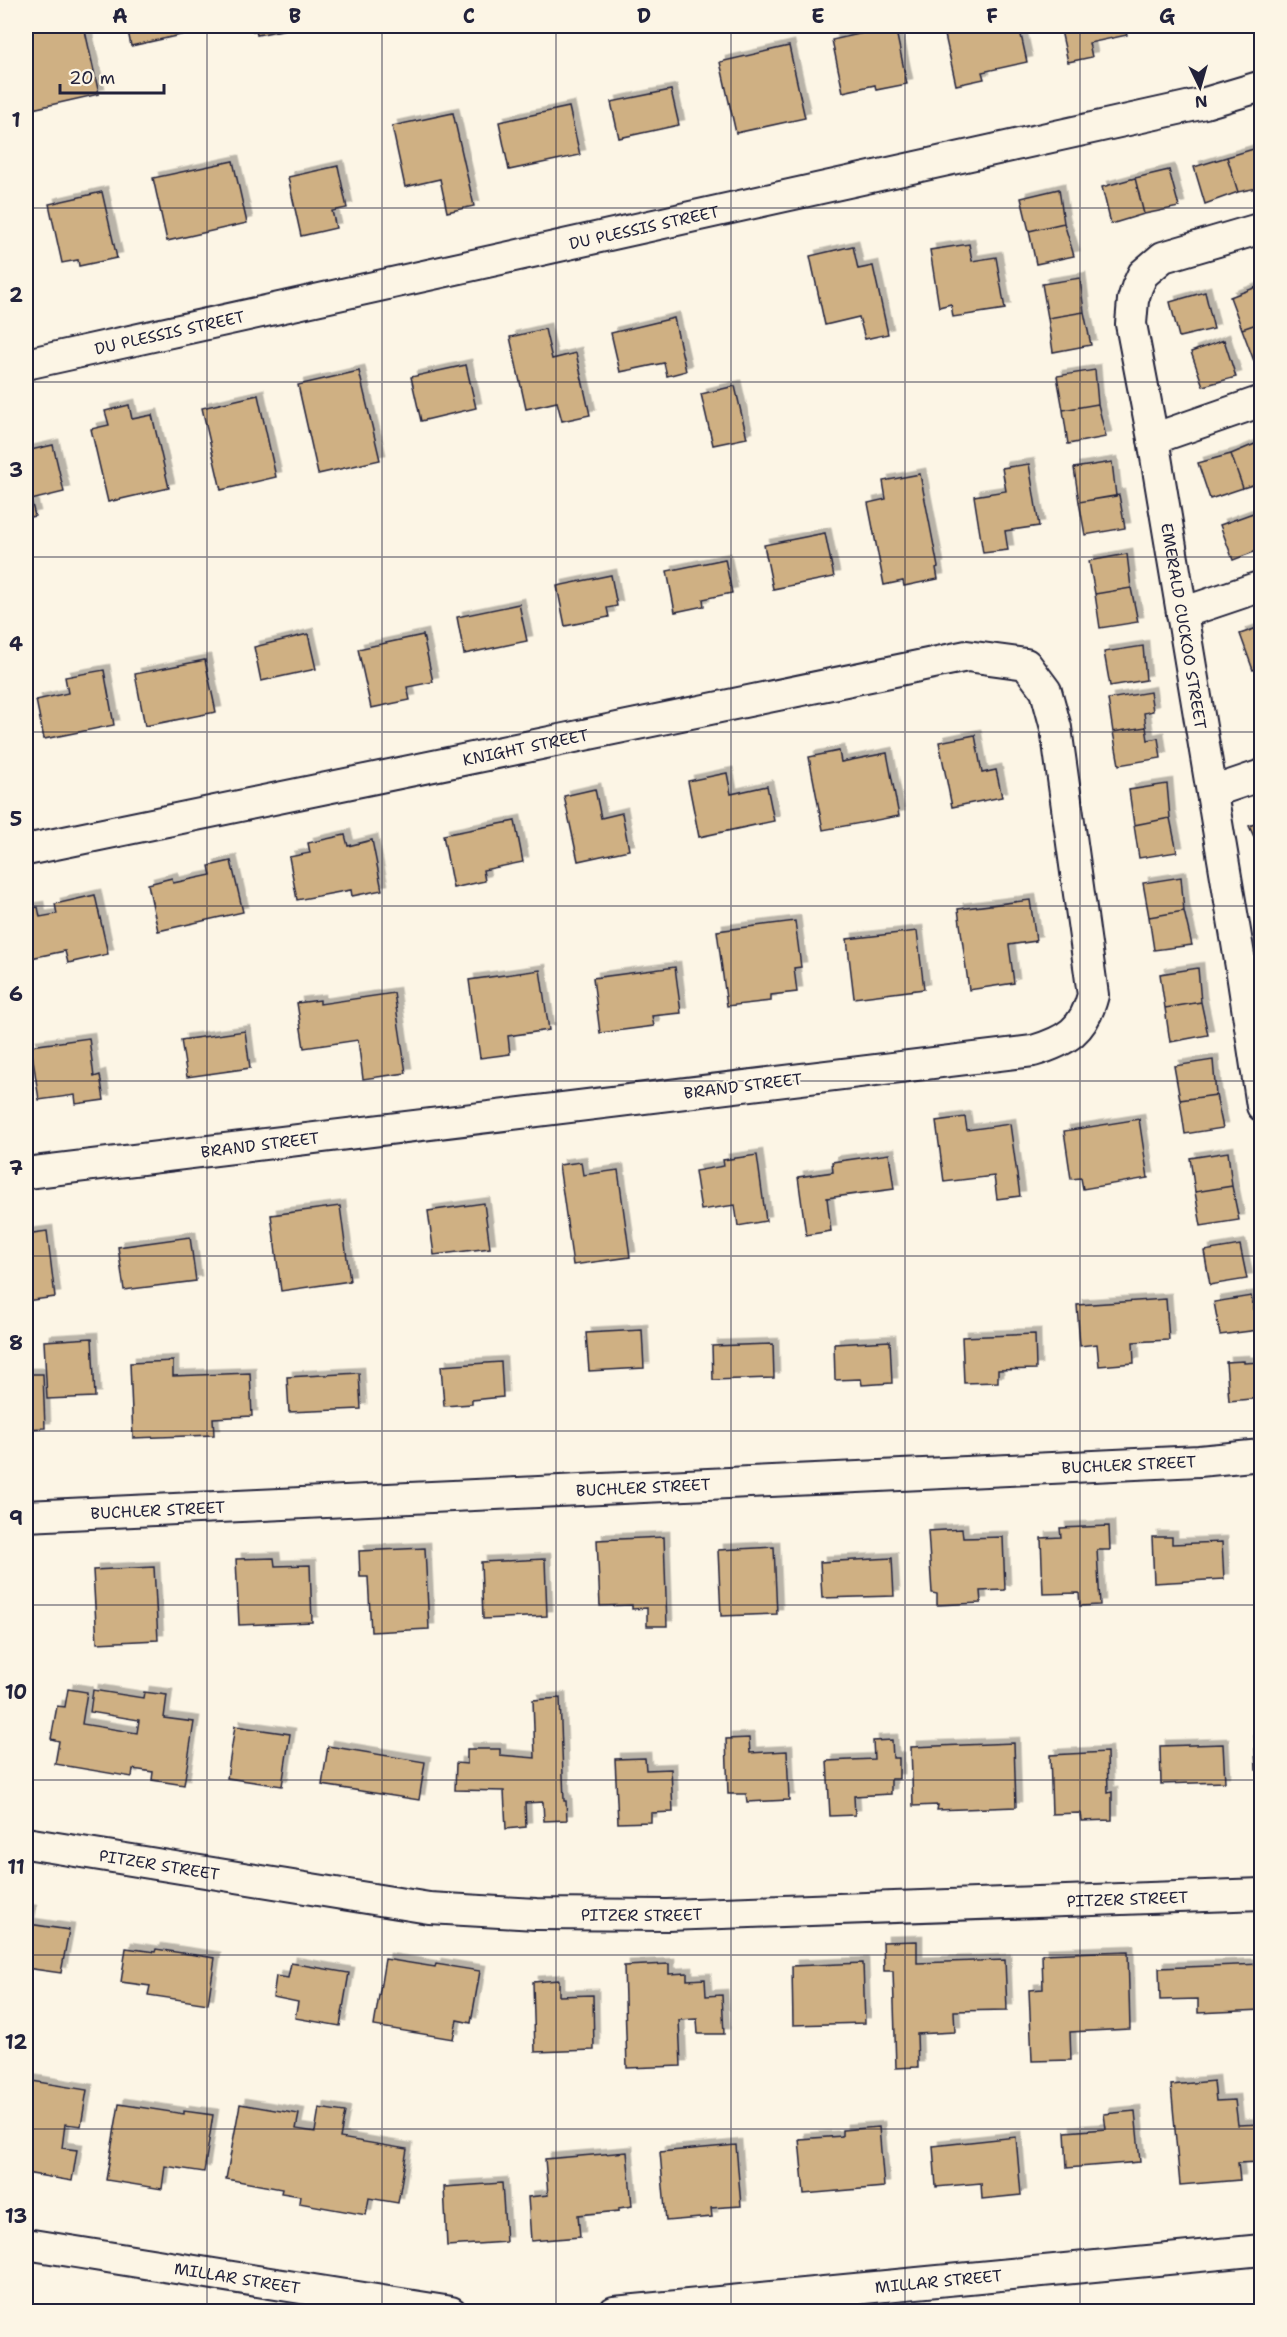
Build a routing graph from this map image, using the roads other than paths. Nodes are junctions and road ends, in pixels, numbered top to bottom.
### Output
1 (1262, 86) edge
2 (1262, 228) edge
3 (26, 364) edge
4 (1262, 401) edge
5 (1152, 439) junction
6 (1262, 586) edge
7 (1182, 613) junction
8 (1026, 664) joint
9 (1262, 775) edge
10 (1212, 792) junction
11 (26, 850) edge
12 (1251, 963) edge
13 (1262, 1106) edge
14 (26, 1173) edge
15 (1262, 1455) edge
16 (26, 1516) edge
17 (26, 1843) edge
18 (1262, 1894) edge
19 (26, 2244) edge
20 (1262, 2250) edge
21 (451, 2312) edge
22 (614, 2312) edge

1 - 3 street, DU PLESSIS STREET
2 - 5 street, EMERALD CUCKOO STREET
4 - 5 street
5 - 7 street, EMERALD CUCKOO STREET
6 - 7 street
7 - 10 street, EMERALD CUCKOO STREET
8 - 11 street, KNIGHT STREET
8 - 14 street, BRAND STREET
9 - 10 street
10 - 12 street, EMERALD CUCKOO STREET
12 - 13 street, EMERALD CUCKOO STREET
15 - 16 street, BUCHLER STREET
17 - 18 street, PITZER STREET
19 - 21 street, MILLAR STREET
20 - 22 street, MILLAR STREET

